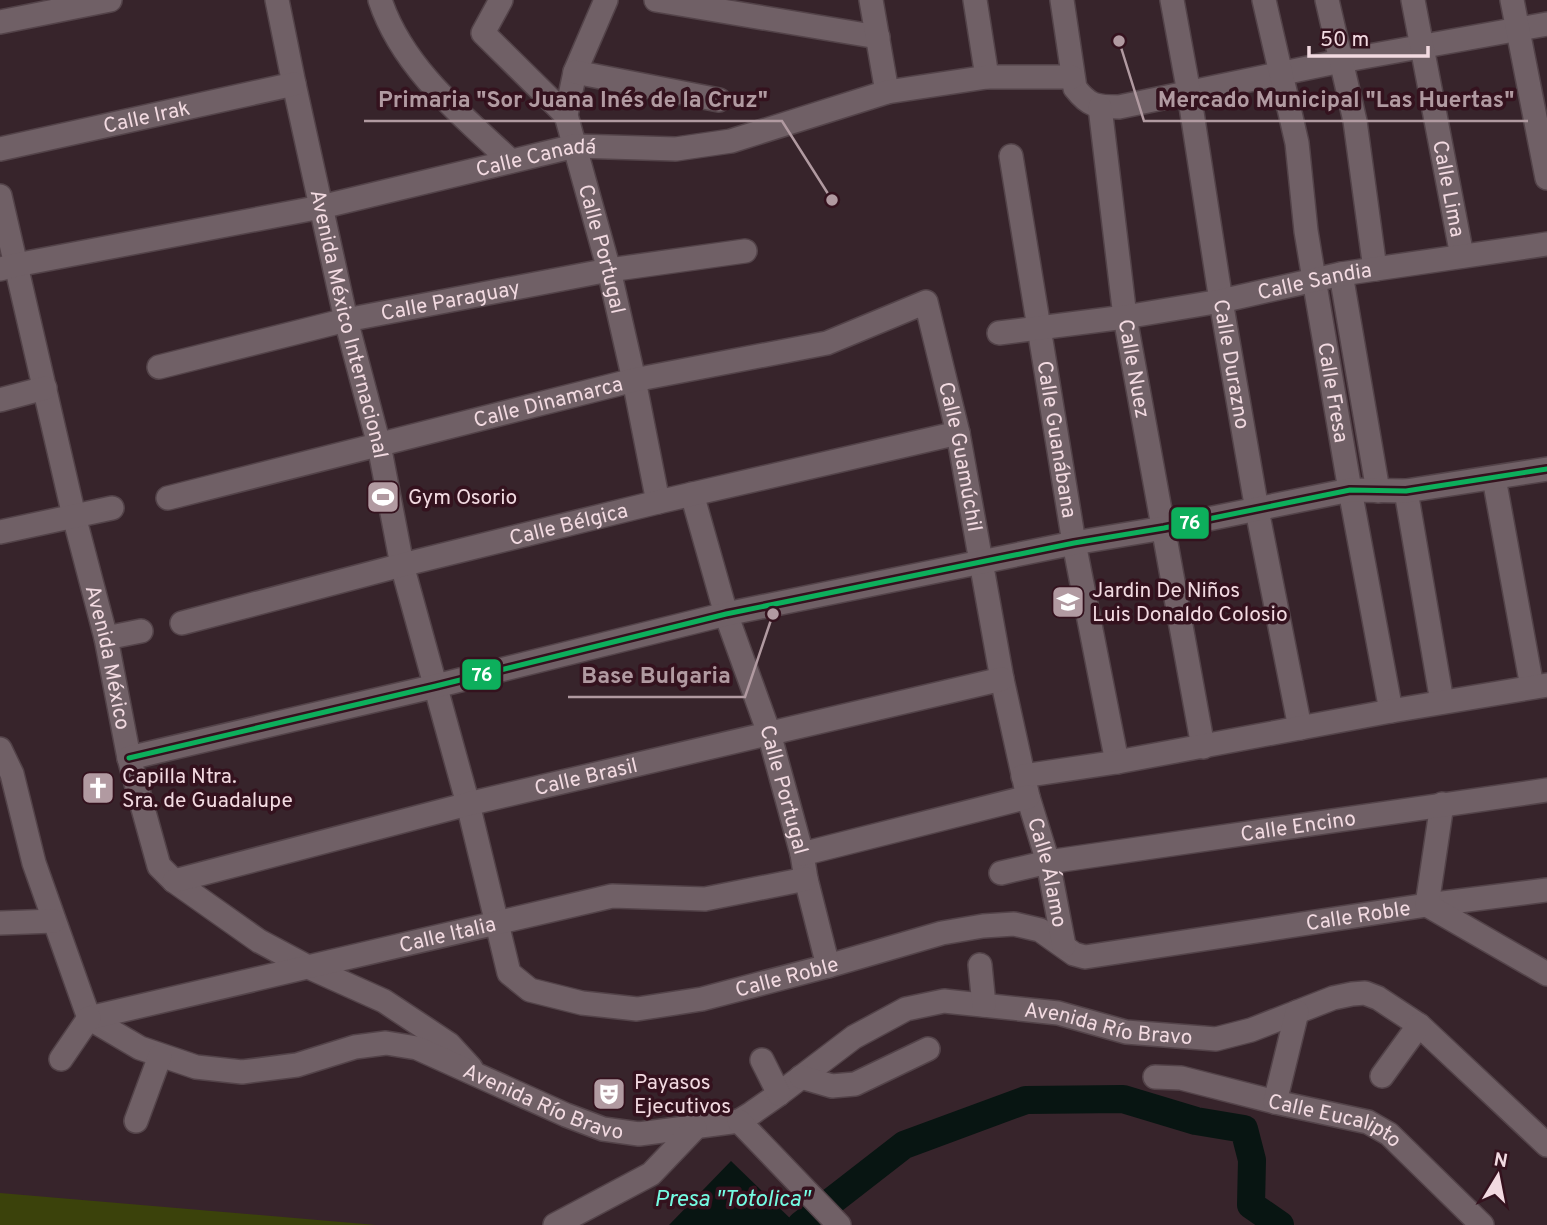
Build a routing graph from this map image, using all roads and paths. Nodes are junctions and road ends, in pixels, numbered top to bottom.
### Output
1 (110, 0) edge
2 (277, 0) edge
3 (380, 0) edge
4 (501, 0) edge
5 (606, 0) edge
6 (656, 0) edge
7 (871, 0) edge
8 (975, 0) edge
9 (1062, 0) edge
10 (1172, 0) edge
11 (1264, 0) edge
12 (1326, 0) edge
13 (1413, 0) edge
14 (1512, 0) edge
15 (0, 22) edge
16 (1547, 24) edge
17 (1517, 30) junction
18 (878, 37) junction
19 (1423, 45) junction
20 (1340, 61) junction
21 (575, 72) junction
22 (1280, 72) junction
23 (987, 77) junction
24 (1072, 77) junction
25 (294, 84) junction
26 (887, 92) junction
27 (1189, 93) junction
28 (719, 100) dead end
29 (1100, 107) junction
30 (566, 115) junction
31 (575, 146) junction
32 (0, 149) edge
33 (1011, 156) dead end
34 (511, 161) junction
35 (1547, 177) edge
36 (0, 196) edge
37 (321, 207) junction
38 (1547, 244) edge
39 (745, 251) dead end
40 (1462, 256) junction
41 (8, 267) edge
42 (1375, 269) junction
43 (608, 270) junction
44 (1341, 274) junction
45 (1314, 279) junction
46 (1221, 301) junction
47 (926, 302) joint
48 (1125, 317) junction
49 (346, 320) junction
50 (1039, 328) junction
51 (999, 333) dead end
52 (159, 367) dead end
53 (634, 380) junction
54 (45, 388) junction
55 (0, 400) edge
56 (1367, 426) junction
57 (1339, 431) junction
58 (958, 433) junction
59 (379, 445) junction
60 (1547, 469) edge
61 (1494, 478) junction
62 (1350, 490) junction
63 (1378, 491) junction
64 (1406, 491) junction
65 (692, 495) junction
66 (167, 498) dead end
67 (658, 502) junction
68 (112, 508) dead end
69 (1256, 510) junction
70 (74, 516) junction
71 (1164, 527) junction
72 (0, 532) edge
73 (1074, 542) junction
74 (980, 562) junction
75 (402, 565) junction
76 (726, 614) junction
77 (182, 623) dead end
78 (141, 631) dead end
79 (106, 638) junction
80 (1002, 679) junction
81 (436, 686) junction
82 (1540, 686) edge
83 (1442, 702) junction
84 (1391, 710) junction
85 (1300, 728) junction
86 (769, 733) junction
87 (1203, 747) junction
88 (0, 749) edge
89 (129, 758) junction
90 (1117, 762) junction
91 (1026, 786) junction
92 (1547, 790) edge
93 (468, 804) junction
94 (1442, 804) junction
95 (802, 854) junction
96 (1048, 862) junction
97 (1000, 873) dead end
98 (806, 879) junction
99 (174, 881) junction
100 (1547, 890) edge
101 (1427, 905) junction
102 (54, 921) junction
103 (0, 923) edge
104 (496, 924) junction
105 (1064, 946) junction
106 (1085, 957) joint
107 (980, 965) dead end
108 (306, 966) junction
109 (828, 967) junction
110 (509, 973) joint
111 (1547, 974) edge
112 (984, 1005) junction
113 (1297, 1012) junction
114 (89, 1018) junction
115 (1419, 1025) junction
116 (928, 1049) dead end
117 (160, 1056) junction
118 (61, 1059) dead end
119 (762, 1060) dead end
120 (478, 1076) junction
121 (1382, 1076) dead end
122 (801, 1077) junction
123 (1155, 1077) dead end
124 (779, 1094) junction
125 (1275, 1102) junction
126 (136, 1121) dead end
127 (739, 1121) junction
128 (695, 1128) junction
129 (1547, 1145) edge
130 (555, 1225) edge
131 (839, 1225) edge
132 (1482, 1225) edge

1 - 15 street
2 - 25 street, Avenida México Internacional
3 - 34 street
4 - 30 street
5 - 21 street, Calle Portugal
6 - 18 street
7 - 18 street
8 - 23 street
9 - 24 street
10 - 27 street, Calle Durazno
11 - 22 street, Calle Fresa
12 - 20 street
13 - 19 street, Calle Lima
14 - 17 street
16 - 17 street
17 - 19 street
17 - 35 street
18 - 26 street
19 - 20 street
19 - 40 street, Calle Lima
20 - 22 street
20 - 42 street
21 - 28 street
21 - 30 street, Calle Portugal
22 - 27 street
22 - 45 street, Calle Fresa
23 - 24 street, Calle Canadá
23 - 26 street, Calle Canadá
24 - 29 street
25 - 32 street, Calle Irak
25 - 37 street, Avenida México Internacional
26 - 31 street, Calle Canadá
27 - 29 street
27 - 46 street, Calle Durazno
29 - 48 street, Calle Nuez
30 - 31 street, Calle Portugal
31 - 34 street, Calle Canadá
31 - 43 street, Calle Portugal
33 - 50 street, Calle Guanábana
34 - 37 street, Calle Canadá
36 - 41 street, Avenida México
37 - 41 street, Calle Canadá
37 - 49 street, Avenida México Internacional
38 - 40 street, Calle Sandia
39 - 43 street, Calle Paraguay
40 - 42 street, Calle Sandia
41 - 54 street, Avenida México
42 - 44 street, Calle Sandia
43 - 49 street, Calle Paraguay
43 - 53 street, Calle Portugal
44 - 45 street, Calle Sandia
44 - 56 street
45 - 46 street, Calle Sandia
45 - 57 street, Calle Fresa
46 - 48 street, Calle Sandia
46 - 69 street, Calle Durazno
47 - 53 street, Calle Dinamarca
47 - 58 street, Calle Guamúchil
48 - 50 street, Calle Sandia
48 - 71 street, Calle Nuez
49 - 52 street, Calle Paraguay
49 - 59 street, Avenida México Internacional
50 - 51 street, Calle Sandia
50 - 73 street, Calle Guanábana
53 - 59 street, Calle Dinamarca
53 - 67 street, Calle Portugal
54 - 55 street
54 - 70 street, Avenida México
56 - 57 street
56 - 63 street
57 - 62 street, Calle Fresa
58 - 65 street, Calle Bélgica
58 - 74 street, Calle Guamúchil
59 - 66 street, Calle Dinamarca
59 - 75 street, Avenida México Internacional
60 - 61 street
61 - 64 street
61 - 82 street
62 - 63 street
62 - 69 street
62 - 84 street, Calle Fresa
63 - 64 street
64 - 83 street
65 - 67 street, Calle Bélgica
65 - 76 street, Calle Portugal
67 - 75 street, Calle Bélgica
68 - 70 street
69 - 71 street
69 - 85 street, Calle Durazno
70 - 72 street
70 - 79 street, Avenida México
71 - 73 street
71 - 87 street, Calle Nuez
73 - 74 street
73 - 90 street, Calle Guanábana
74 - 76 street
74 - 80 street, Calle Guamúchil
75 - 77 street, Calle Bélgica
75 - 81 street, Avenida México Internacional
76 - 81 street
76 - 86 street, Calle Portugal
78 - 79 street
79 - 89 street, Avenida México
80 - 86 street, Calle Brasil
80 - 91 street, Calle Guamúchil
81 - 89 street
81 - 93 street, Avenida México Internacional
82 - 83 street
83 - 84 street
84 - 85 street
85 - 87 street
86 - 93 street, Calle Brasil
86 - 95 street, Calle Portugal
87 - 90 street
88 - 102 street
89 - 99 street, Avenida México
90 - 91 street
91 - 95 street
91 - 96 street, Calle Álamo
92 - 94 street, Calle Encino
93 - 99 street, Calle Brasil
93 - 104 street, Avenida México Internacional
94 - 96 street, Calle Encino
94 - 101 street
95 - 98 street, Calle Portugal
96 - 97 street, Calle Encino
96 - 105 street, Calle Álamo
98 - 104 street, Calle Italia
98 - 109 street, Calle Portugal
99 - 108 street, Avenida México
100 - 101 street, Calle Roble
101 - 106 street, Calle Roble
101 - 111 street
102 - 103 street
102 - 114 street
104 - 108 street, Calle Italia
104 - 110 street, Avenida México Internacional
105 - 106 street, Calle Álamo
105 - 109 street, Calle Roble
107 - 112 street
108 - 114 street, Calle Italia
108 - 120 street, Avenida México
109 - 110 street, Calle Roble
112 - 113 street, Avenida Río Bravo
112 - 122 street, Avenida Río Bravo
113 - 115 street, Avenida Río Bravo
113 - 125 street
114 - 117 street, Avenida Río Bravo
114 - 118 street
115 - 121 street
115 - 129 street
116 - 122 street
117 - 120 street, Avenida Río Bravo
117 - 126 street
119 - 124 street
120 - 128 street, Avenida Río Bravo
122 - 124 street, Avenida Río Bravo
123 - 125 street, Calle Eucalipto
124 - 127 street, Avenida Río Bravo
125 - 132 street, Calle Eucalipto
127 - 128 street, Avenida Río Bravo
127 - 131 street
128 - 130 street

